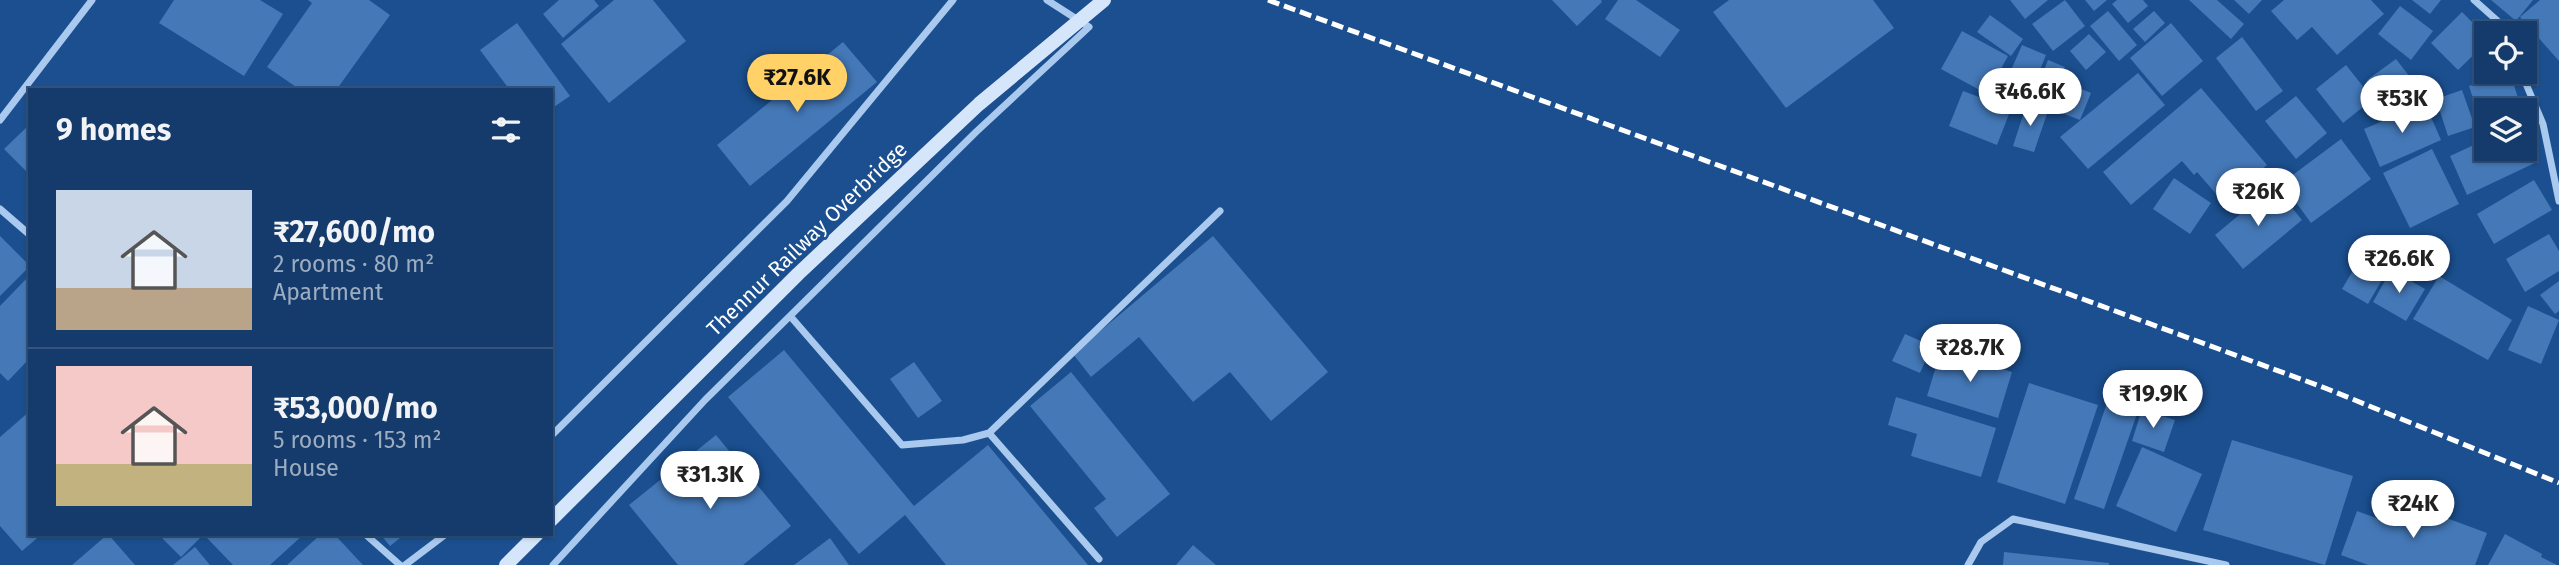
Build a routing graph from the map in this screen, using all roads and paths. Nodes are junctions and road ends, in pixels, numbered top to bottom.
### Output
1 (92, 0) edge
2 (953, 0) edge
3 (1046, 0) edge
4 (1104, 0) edge
5 (2474, 0) edge
6 (2498, 21) edge
7 (2526, 84) edge
8 (0, 120) edge
9 (2559, 201) edge
10 (0, 209) edge
11 (1220, 211) dead end
12 (28, 233) edge
13 (791, 317) junction
14 (989, 433) junction
15 (553, 434) edge
16 (553, 518) edge
17 (367, 536) edge
18 (443, 536) edge
19 (535, 536) edge
20 (1099, 559) dead end
21 (560, 563) edge
22 (402, 565) edge
23 (506, 565) edge
24 (1968, 565) edge
25 (2226, 565) edge

1 - 8 street
2 - 15 street
3 - 13 street
4 - 16 main road, Thennur Railway Overbridge
5 - 6 street
7 - 9 street
10 - 12 street
11 - 14 street
13 - 14 street
13 - 21 street
14 - 20 street
17 - 22 street
18 - 22 street
19 - 23 main road
24 - 25 street

